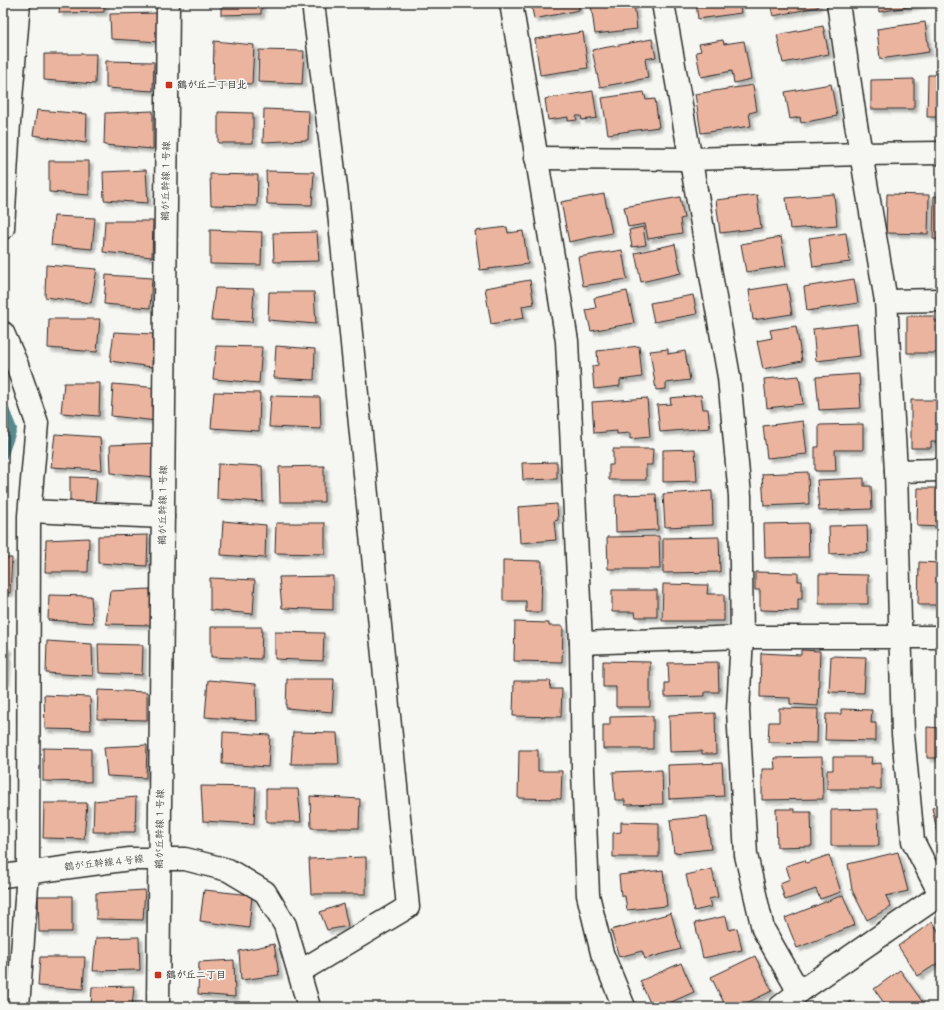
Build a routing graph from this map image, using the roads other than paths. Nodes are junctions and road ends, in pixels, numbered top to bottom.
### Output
1 (19, 3) edge
2 (168, 3) edge
3 (313, 3) edge
4 (511, 3) edge
5 (663, 3) edge
6 (838, 3) edge
7 (941, 153) edge
8 (861, 154) junction
9 (536, 158) junction
10 (690, 159) junction
11 (3, 228) edge
12 (941, 300) edge
13 (886, 301) junction
14 (3, 333) edge
15 (941, 470) edge
16 (896, 471) junction
17 (30, 511) junction
18 (163, 517) junction
19 (742, 637) junction
20 (901, 637) junction
21 (941, 637) edge
22 (581, 643) junction
23 (159, 859) junction
24 (28, 872) junction
25 (3, 876) edge
26 (940, 895) edge
27 (299, 972) junction
28 (799, 992) junction
29 (18, 1007) edge
30 (158, 1007) edge
31 (309, 1007) edge
32 (624, 1007) edge
33 (780, 1007) edge

1 - 11 street
2 - 18 street, 鶴が丘幹線１号線
3 - 27 street
4 - 9 street
5 - 10 street
6 - 8 street
7 - 8 street
8 - 10 street
8 - 13 street
9 - 10 street
9 - 22 street
10 - 19 street
12 - 13 street
13 - 16 street
14 - 17 street
15 - 16 street
16 - 20 street
17 - 18 street
17 - 24 street
18 - 23 street, 鶴が丘幹線１号線
19 - 20 street
19 - 22 street
19 - 28 street
20 - 21 street
20 - 26 street
22 - 32 street
23 - 24 street, 鶴が丘幹線４号線
23 - 27 street, 鶴が丘幹線４号線
23 - 30 street, 鶴が丘幹線１号線
24 - 25 street, 鶴が丘幹線４号線
24 - 29 street
26 - 28 street
27 - 31 street, 鶴が丘幹線４号線
28 - 33 street

